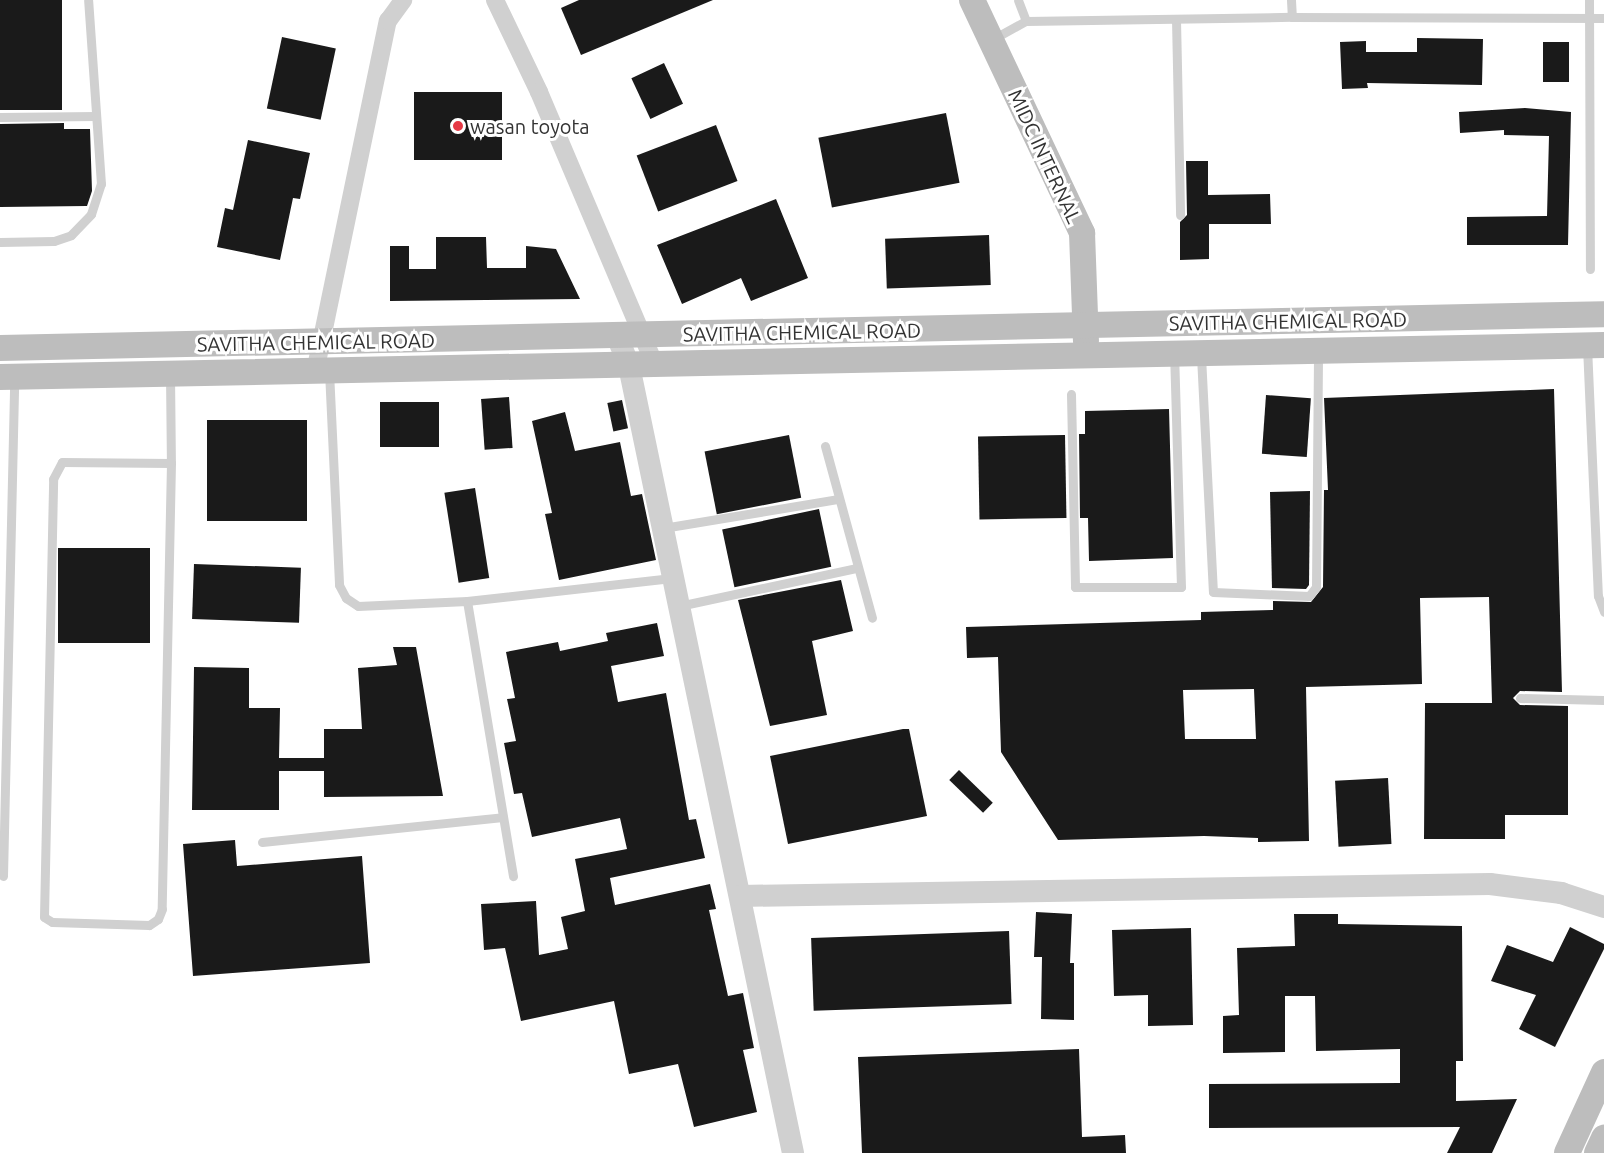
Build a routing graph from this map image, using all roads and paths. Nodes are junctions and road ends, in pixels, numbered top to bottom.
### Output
1 (88, 0) edge
2 (403, 0) edge
3 (495, 0) edge
4 (972, 0) edge
5 (1018, 0) edge
6 (1291, 0) edge
7 (1589, 0) edge
8 (1292, 17) junction
9 (1604, 18) edge
10 (1176, 19) junction
11 (1589, 19) junction
12 (1026, 21) junction
13 (991, 40) junction
14 (96, 116) junction
15 (0, 117) edge
16 (1180, 215) dead end
17 (0, 242) edge
18 (1590, 269) dead end
19 (1604, 314) edge
20 (1085, 326) junction
21 (642, 335) junction
22 (617, 336) junction
23 (319, 342) junction
24 (1596, 345) edge
25 (0, 348) edge
26 (1317, 351) junction
27 (1174, 354) junction
28 (1201, 354) junction
29 (1086, 356) junction
30 (655, 365) junction
31 (629, 366) junction
32 (322, 371) junction
33 (171, 374) junction
34 (7, 376) edge
35 (1071, 394) dead end
36 (825, 446) dead end
37 (171, 463) junction
38 (839, 500) junction
39 (663, 528) junction
40 (857, 568) junction
41 (673, 578) junction
42 (467, 601) junction
43 (679, 606) junction
44 (1604, 612) edge
45 (872, 618) dead end
46 (1520, 698) dead end
47 (1604, 700) edge
48 (503, 817) junction
49 (262, 842) dead end
50 (3, 876) dead end
51 (513, 876) dead end
52 (740, 896) junction
53 (1604, 907) edge
54 (1604, 1072) edge
55 (1604, 1138) edge
56 (793, 1153) edge
57 (1567, 1153) edge
58 (1597, 1153) edge

1 - 14 lane
2 - 23 street
3 - 21 street
4 - 13 main road, MIDC INTERNAL
5 - 12 lane
6 - 8 lane
7 - 11 lane
8 - 10 lane
8 - 11 lane
9 - 11 lane
10 - 12 lane
10 - 16 lane
11 - 18 lane
12 - 13 lane
13 - 20 main road, MIDC INTERNAL
14 - 15 lane
14 - 17 lane
19 - 20 main road, SAVITHA CHEMICAL ROAD
20 - 21 main road, SAVITHA CHEMICAL ROAD
20 - 29 main road, MIDC INTERNAL
21 - 22 main road, SAVITHA CHEMICAL ROAD
21 - 30 street
22 - 23 main road, SAVITHA CHEMICAL ROAD
22 - 31 street
23 - 25 main road, SAVITHA CHEMICAL ROAD
23 - 32 street
24 - 26 main road, SAVITHA CHEMICAL ROAD
24 - 44 lane
26 - 28 main road, SAVITHA CHEMICAL ROAD
26 - 28 lane
27 - 28 main road, SAVITHA CHEMICAL ROAD
27 - 29 main road, SAVITHA CHEMICAL ROAD
27 - 35 lane
29 - 30 main road, SAVITHA CHEMICAL ROAD
30 - 31 main road, SAVITHA CHEMICAL ROAD
31 - 32 main road, SAVITHA CHEMICAL ROAD
31 - 39 street
32 - 33 main road, SAVITHA CHEMICAL ROAD
32 - 42 lane
33 - 34 main road, SAVITHA CHEMICAL ROAD
33 - 37 lane
34 - 50 lane
36 - 38 lane
37 - 37 lane
38 - 39 lane
38 - 40 lane
39 - 41 street
40 - 43 lane
40 - 45 lane
41 - 42 lane
41 - 43 street
42 - 48 lane
43 - 52 street
46 - 47 lane
48 - 49 lane
48 - 51 lane
52 - 53 street
52 - 56 street
54 - 57 main road
55 - 58 main road

